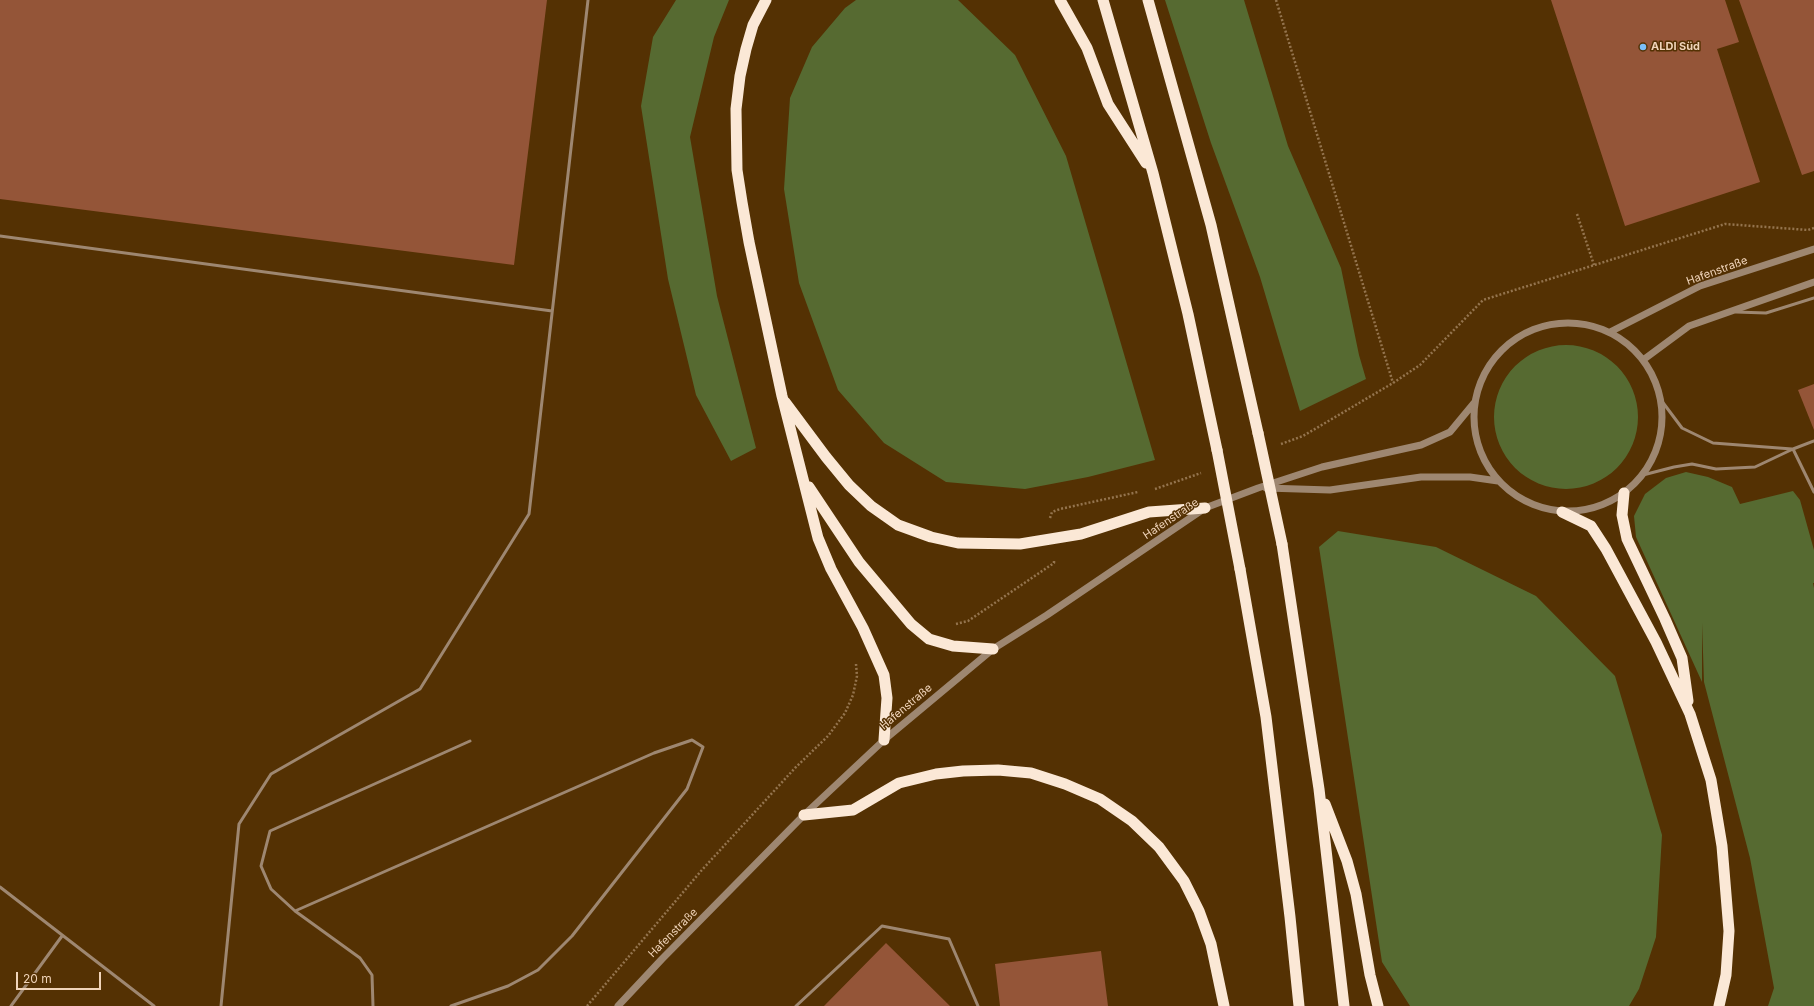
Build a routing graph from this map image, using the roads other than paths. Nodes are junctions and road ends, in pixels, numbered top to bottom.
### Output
1 (588, 0) edge
2 (766, 0) edge
3 (1060, 0) edge
4 (1103, 0) edge
5 (1148, 0) edge
6 (1152, 173) junction
7 (0, 236) edge
8 (1814, 249) edge
9 (1814, 282) edge
10 (1814, 298) edge
11 (552, 311) junction
12 (1729, 312) junction
13 (1610, 332) junction
14 (1643, 360) junction
15 (782, 396) junction
16 (1661, 400) junction
17 (1474, 403) junction
18 (1814, 441) edge
19 (1793, 449) junction
20 (1643, 475) junction
21 (804, 480) junction
22 (1498, 481) junction
23 (1258, 488) junction
24 (1814, 492) edge
25 (1624, 493) junction
26 (1205, 508) junction
27 (1562, 512) junction
28 (994, 648) junction
29 (1690, 714) junction
30 (884, 740) junction
31 (470, 741) dead end
32 (1319, 789) junction
33 (804, 815) junction
34 (0, 888) edge
35 (295, 910) junction
36 (62, 936) junction
37 (11, 1006) edge
38 (154, 1006) edge
39 (221, 1006) edge
40 (373, 1006) edge
41 (451, 1006) edge
42 (618, 1006) edge
43 (796, 1006) edge
44 (978, 1006) edge
45 (1224, 1006) edge
46 (1299, 1006) edge
47 (1344, 1006) edge
48 (1378, 1006) edge
49 (1719, 1006) edge

1 - 11 lane
2 - 15 highway
3 - 6 highway
4 - 6 highway
5 - 32 highway, bridge
6 - 46 highway, bridge
7 - 11 lane
8 - 13 street, Hafenstraße
9 - 12 street
10 - 12 lane
11 - 39 lane
12 - 14 street
13 - 14 street
13 - 17 street
14 - 16 street
15 - 21 highway
15 - 26 highway
16 - 19 lane
16 - 20 street
17 - 22 street
17 - 23 street, Hafenstraße
18 - 19 lane
19 - 20 lane
19 - 24 lane
20 - 25 street
21 - 28 highway
21 - 30 highway
22 - 23 street, Hafenstraße
22 - 27 street
23 - 26 street, Hafenstraße
25 - 27 street
25 - 29 highway
26 - 28 street, Hafenstraße
27 - 29 highway
28 - 30 street, Hafenstraße
29 - 49 highway
30 - 33 street, Hafenstraße
31 - 35 lane
32 - 47 highway
32 - 48 highway
33 - 42 street, Hafenstraße
33 - 45 highway
34 - 36 lane
35 - 40 lane
35 - 41 lane
36 - 37 lane
36 - 38 lane
43 - 44 lane

